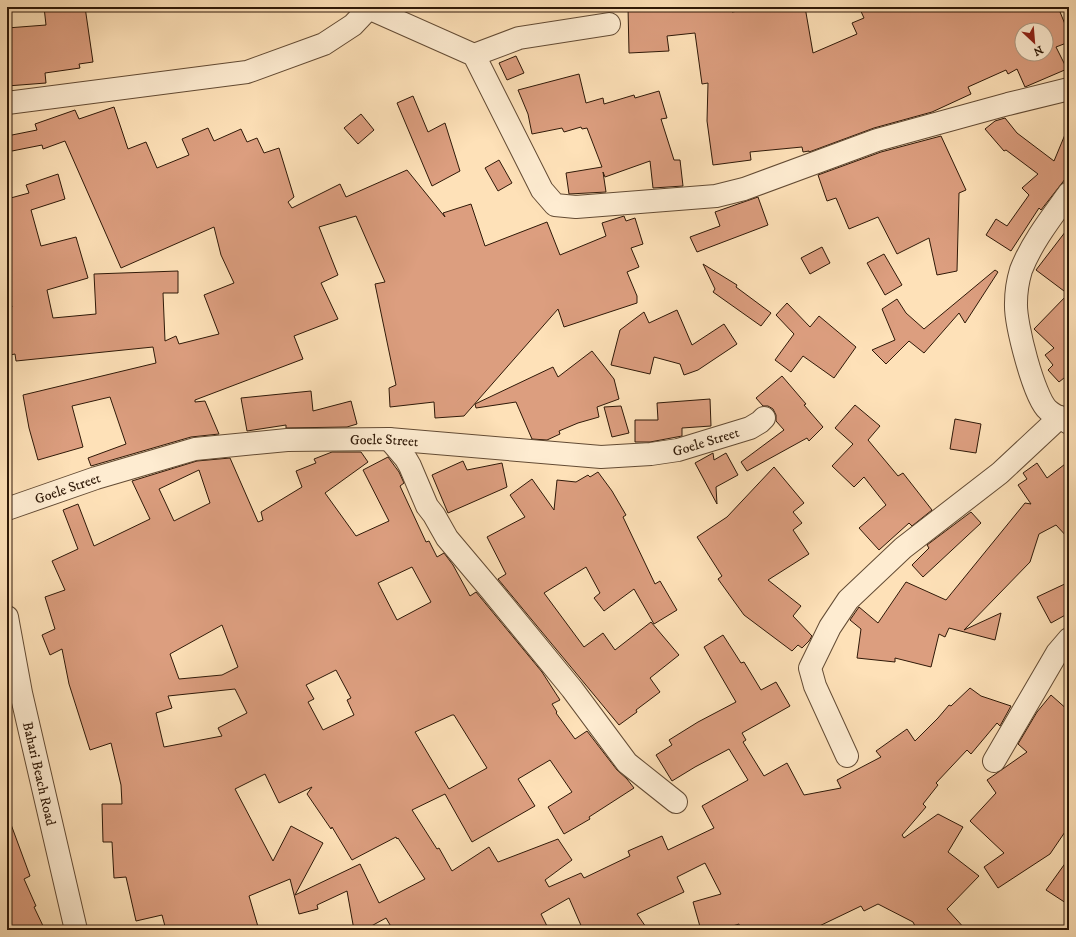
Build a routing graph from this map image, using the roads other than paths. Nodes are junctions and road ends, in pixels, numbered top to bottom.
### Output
1 (368, 8) edge
2 (609, 24) dead end
3 (474, 54) junction
4 (1069, 89) edge
5 (7, 103) edge
6 (1069, 193) edge
7 (764, 418) dead end
8 (1064, 420) edge
9 (389, 439) junction
10 (7, 509) edge
11 (7, 617) edge
12 (1069, 639) edge
13 (847, 756) dead end
14 (994, 761) dead end
15 (676, 802) dead end
16 (76, 930) edge

1 - 3 street
1 - 5 street
2 - 3 street
3 - 4 street
6 - 8 street
7 - 9 street, Goele Street
8 - 13 street
9 - 10 street, Goele Street
9 - 15 street
11 - 16 street, Bahari Beach Road
12 - 14 street

